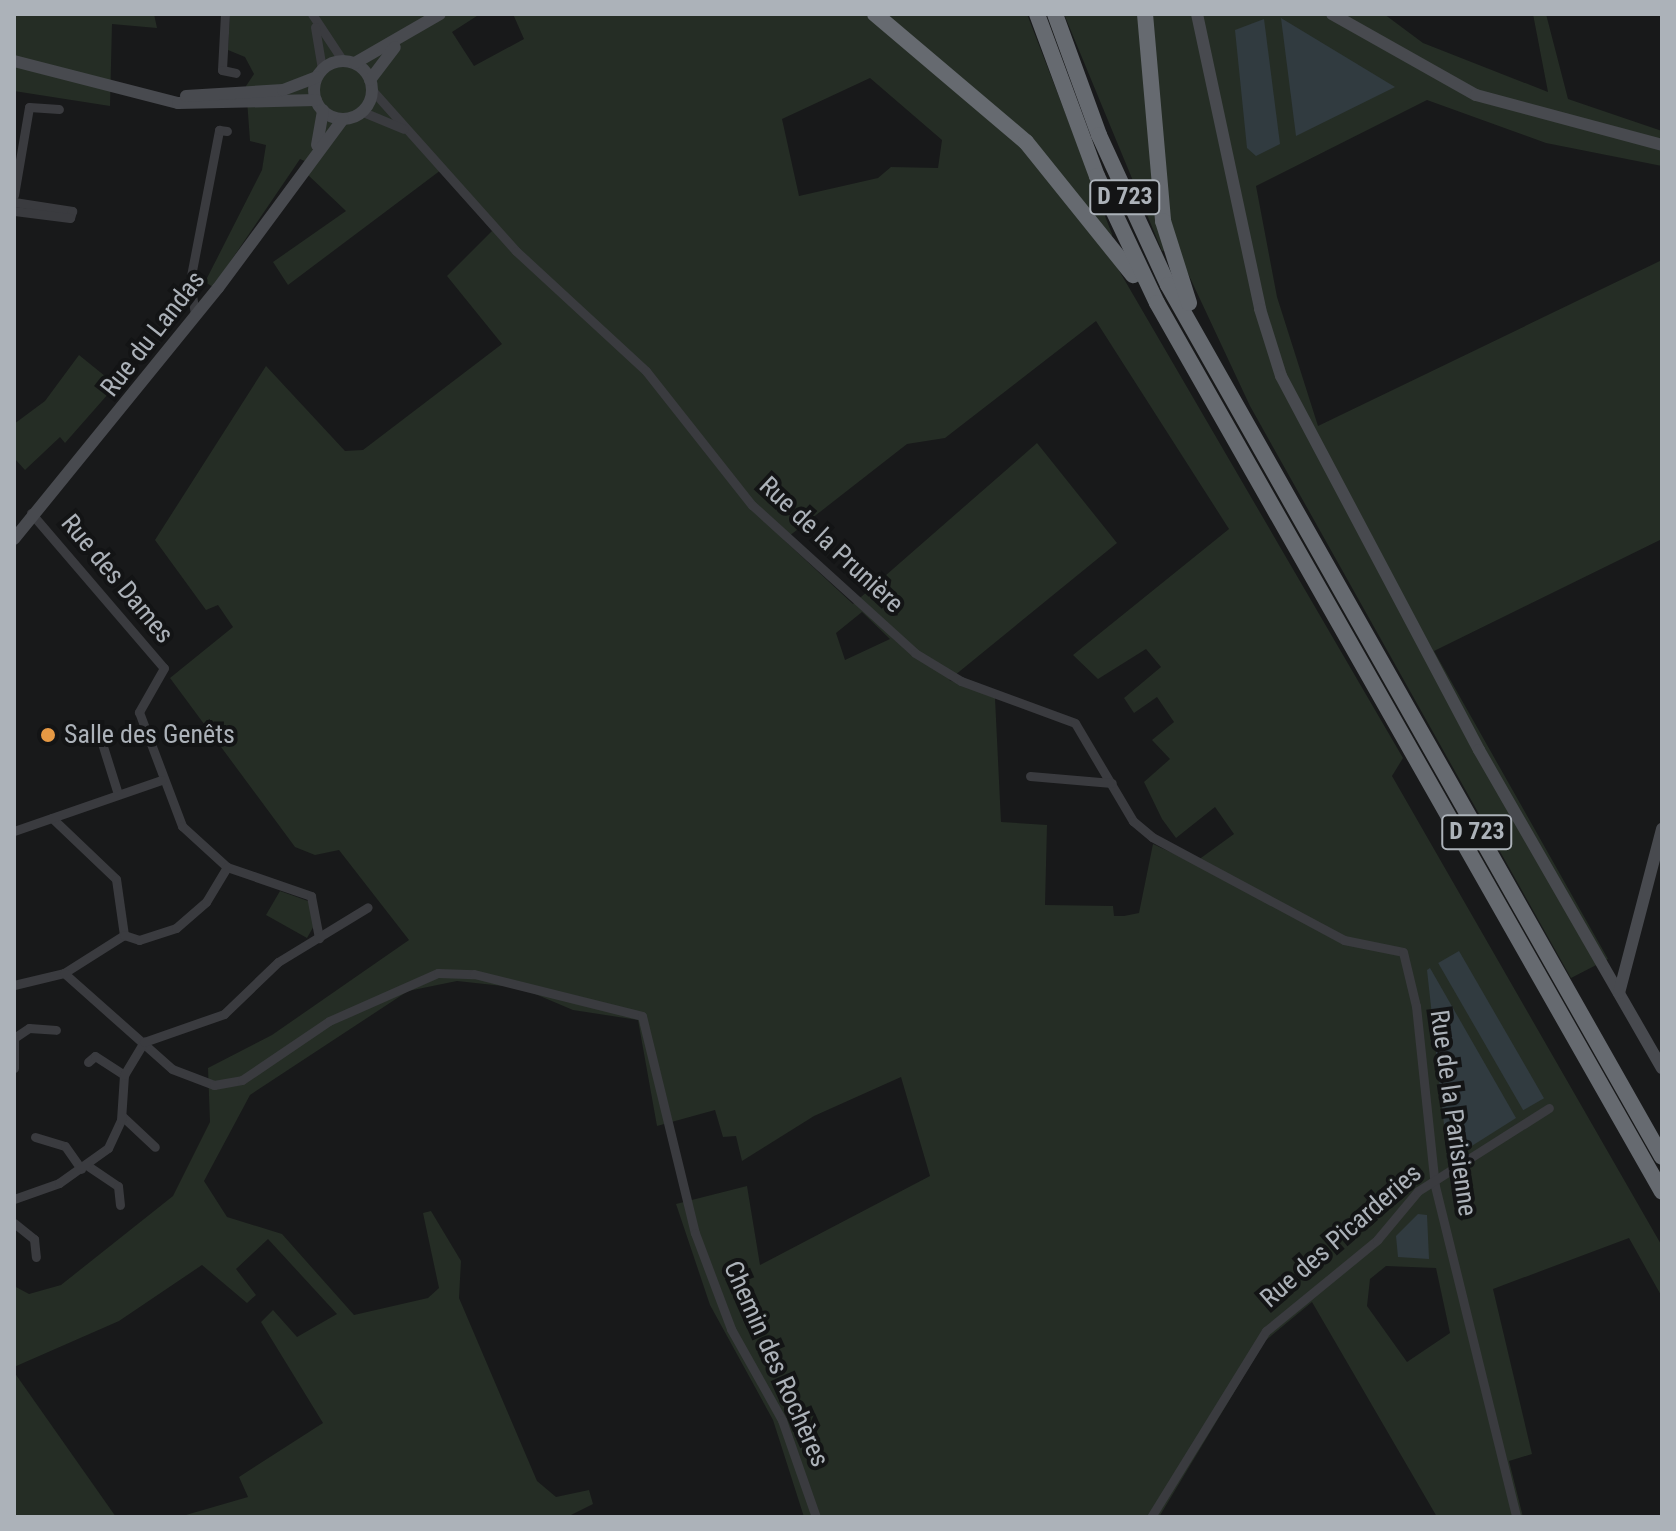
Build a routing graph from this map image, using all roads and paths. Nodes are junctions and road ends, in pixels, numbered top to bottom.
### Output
1 (225, 14) edge
2 (440, 14) edge
3 (875, 14) edge
4 (1037, 14) edge
5 (1055, 14) edge
6 (1145, 14) edge
7 (1197, 14) edge
8 (1207, 14) edge
9 (1332, 14) edge
10 (312, 15) edge
11 (400, 41) junction
12 (1207, 41) junction
13 (14, 61) edge
14 (349, 62) junction
15 (236, 73) dead end
16 (320, 73) junction
17 (371, 85) junction
18 (147, 96) junction
19 (319, 106) junction
20 (59, 109) dead end
21 (363, 112) junction
22 (343, 119) junction
23 (227, 131) dead end
24 (420, 139) junction
25 (1662, 145) edge
26 (317, 148) junction
27 (14, 195) edge
28 (14, 202) edge
29 (14, 211) edge
30 (195, 314) junction
31 (1165, 317) junction
32 (1215, 371) junction
33 (31, 513) junction
34 (14, 539) edge
35 (96, 724) dead end
36 (1030, 776) dead end
37 (161, 780) junction
38 (1112, 783) junction
39 (118, 794) junction
40 (52, 818) junction
41 (1662, 829) edge
42 (14, 831) edge
43 (227, 867) junction
44 (1268, 899) joint
45 (368, 907) dead end
46 (124, 935) junction
47 (319, 938) junction
48 (1633, 945) junction
49 (64, 973) junction
50 (1610, 978) junction
51 (14, 985) edge
52 (1619, 993) junction
53 (56, 1030) dead end
54 (14, 1038) edge
55 (144, 1042) junction
56 (88, 1062) dead end
57 (14, 1068) edge
58 (1662, 1068) edge
59 (124, 1075) junction
60 (1549, 1108) dead end
61 (122, 1116) junction
62 (35, 1137) dead end
63 (155, 1147) dead end
64 (1662, 1157) edge
65 (85, 1167) junction
66 (1435, 1181) junction
67 (1662, 1192) edge
68 (14, 1199) edge
69 (120, 1205) dead end
70 (14, 1223) edge
71 (36, 1257) dead end
72 (816, 1517) edge
73 (1151, 1517) edge
74 (1516, 1517) edge

1 - 15 street
2 - 11 street
3 - 31 highway
4 - 31 highway, D 723
5 - 32 highway, D 723
6 - 32 highway
7 - 12 street
8 - 12 street
9 - 25 street
10 - 14 street
10 - 16 street
11 - 14 street
11 - 17 street
12 - 50 street
13 - 18 street
14 - 16 street
14 - 17 street
16 - 18 street
16 - 19 street
17 - 21 street
17 - 24 street, Rue de la Prunière
18 - 19 street
19 - 22 street
19 - 26 street, Rue du Landas
20 - 27 street
21 - 22 street
21 - 24 street, Rue de la Prunière
22 - 26 street, Rue du Landas
23 - 30 street
24 - 38 street, Rue de la Prunière
26 - 30 street, Rue du Landas
28 - 29 street
30 - 33 street, Rue du Landas
31 - 67 highway, D 723
32 - 64 highway, D 723
33 - 34 street, Rue du Landas
33 - 37 street, Rue des Dames
35 - 39 street
36 - 38 street
37 - 39 street
37 - 43 street
38 - 44 street, Rue de la Prunière
39 - 40 street
40 - 42 street
40 - 46 street
41 - 48 street
43 - 46 street
43 - 47 street
44 - 66 street, Rue de la Parisienne
45 - 47 street
46 - 49 street
47 - 55 street
48 - 50 street
48 - 52 street
49 - 51 street
49 - 55 street
50 - 52 street
52 - 58 street
53 - 54 street
54 - 57 street
55 - 59 street
55 - 72 street, Chemin des Rochères
56 - 59 street
59 - 61 street
60 - 66 street, Rue des Picarderies
61 - 63 street
61 - 65 street
62 - 65 street
65 - 68 street
65 - 69 street
66 - 73 street, Rue des Picarderies
66 - 74 street, Rue de la Parisienne
70 - 71 street

